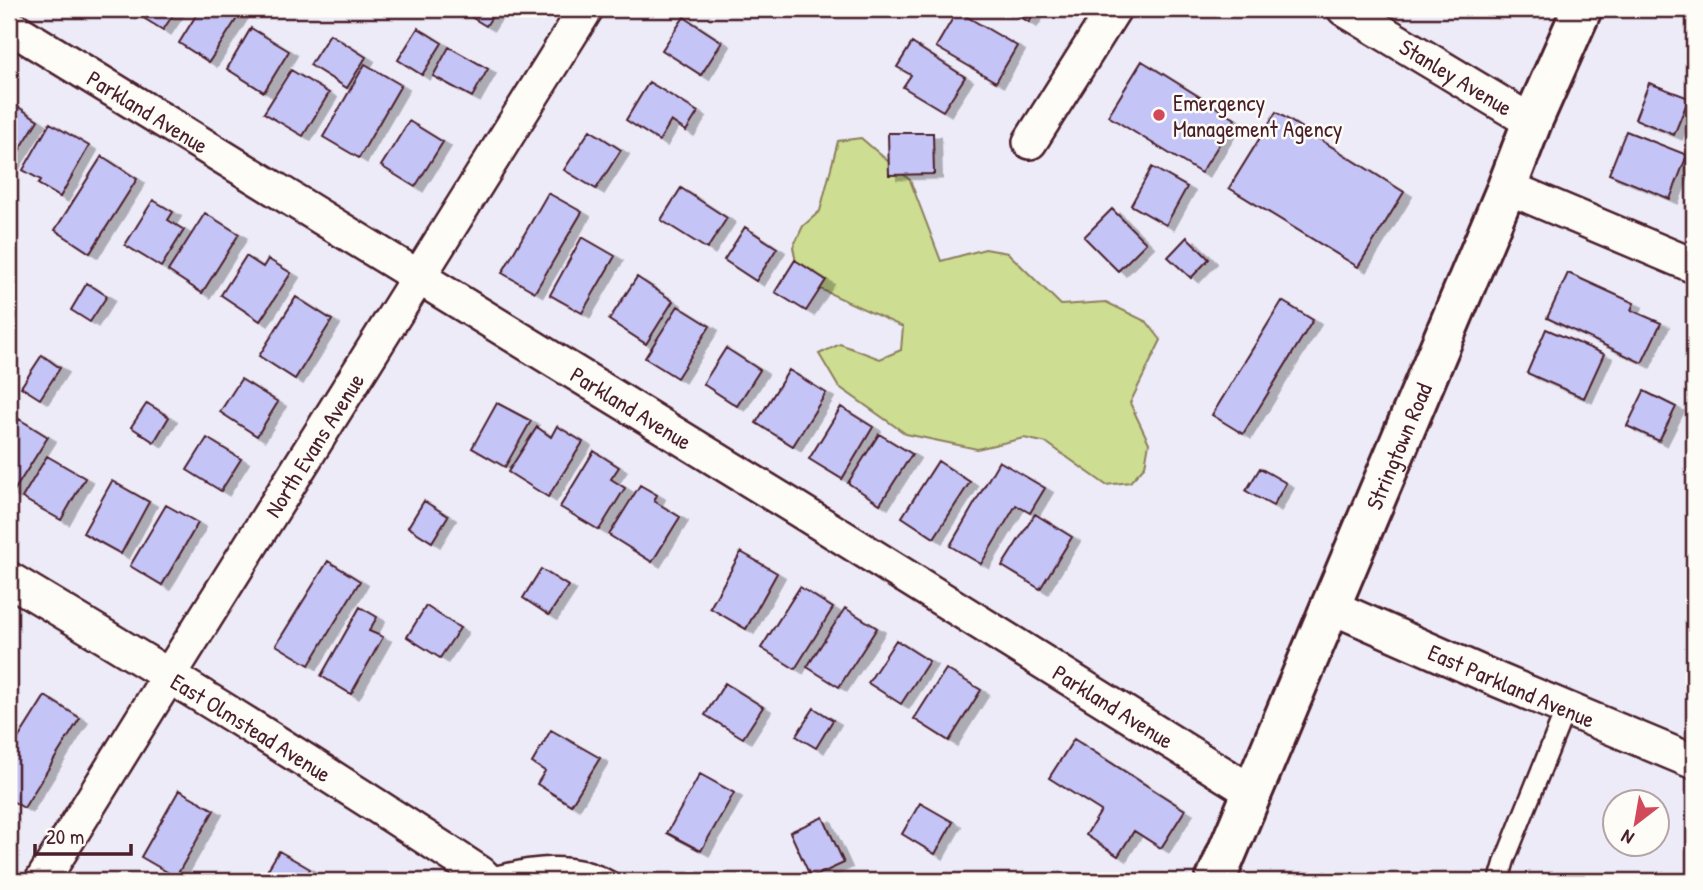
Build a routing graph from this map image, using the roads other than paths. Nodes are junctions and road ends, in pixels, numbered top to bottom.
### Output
1 (586, 9) edge
2 (1114, 9) edge
3 (1344, 9) edge
4 (1582, 9) edge
5 (9, 26) edge
6 (1532, 122) junction
7 (1030, 142) dead end
8 (1507, 187) junction
9 (1694, 266) edge
10 (421, 278) junction
11 (9, 579) edge
12 (1332, 607) junction
13 (169, 675) junction
14 (1566, 708) junction
15 (1694, 762) edge
16 (1252, 792) junction
17 (486, 880) edge
18 (41, 881) edge
19 (610, 881) edge
20 (1215, 881) edge
21 (1500, 881) edge

1 - 10 street, North Evans Avenue
2 - 7 street
3 - 6 street, Stanley Avenue
4 - 6 main road, Stringtown Road
5 - 10 street, Parkland Avenue
6 - 8 main road, Stringtown Road
8 - 9 street
8 - 12 main road, Stringtown Road
10 - 13 street, North Evans Avenue
10 - 16 street, Parkland Avenue
11 - 13 street, East Olmstead Avenue
12 - 14 street, East Parkland Avenue
12 - 16 main road, Stringtown Road
13 - 17 street, East Olmstead Avenue
13 - 18 street, North Evans Avenue
14 - 15 street, East Parkland Avenue
14 - 21 lane
16 - 20 main road, Stringtown Road
17 - 19 lane

